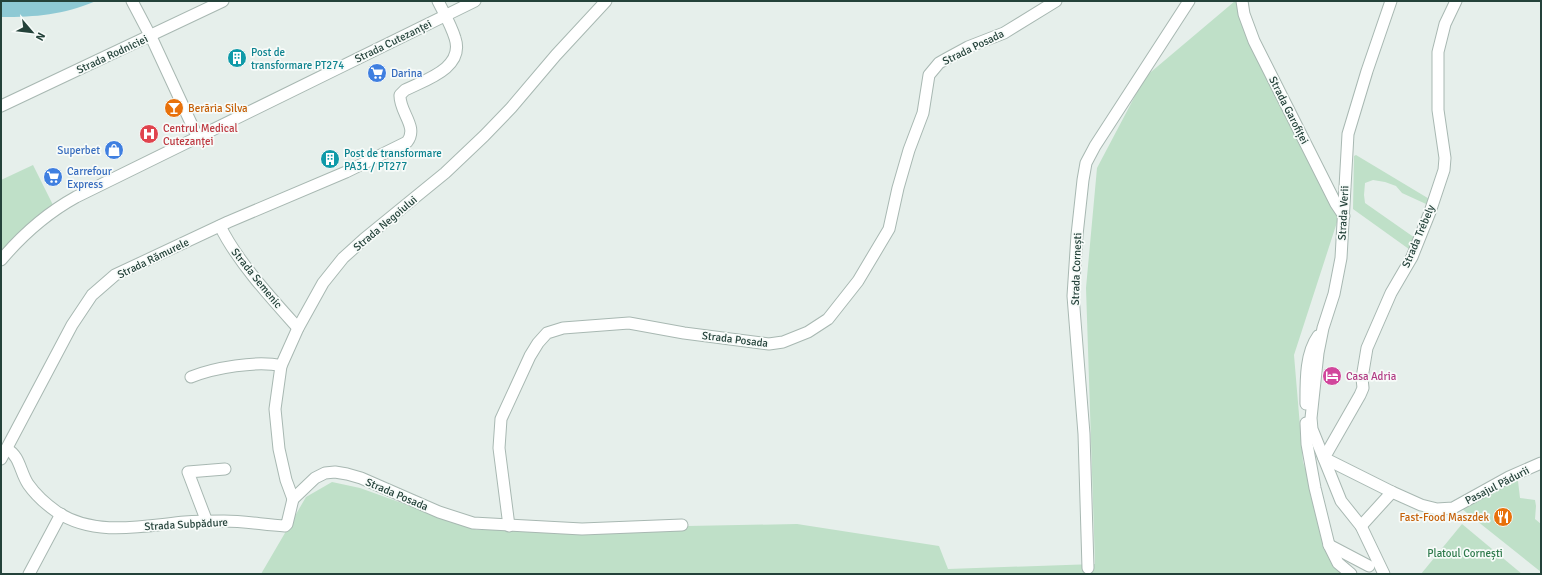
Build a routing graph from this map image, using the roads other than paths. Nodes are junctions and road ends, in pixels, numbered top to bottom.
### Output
1 (132, 1) edge
2 (223, 1) edge
3 (438, 1) edge
4 (475, 1) edge
5 (606, 1) edge
6 (1056, 1) edge
7 (1189, 1) edge
8 (1242, 1) edge
9 (1391, 1) edge
10 (1456, 1) edge
11 (445, 15) junction
12 (151, 36) junction
13 (1, 106) edge
14 (197, 136) junction
15 (1344, 216) junction
16 (220, 226) junction
17 (1, 260) edge
18 (298, 328) junction
19 (1323, 328) junction
20 (281, 366) junction
21 (191, 377) dead end
22 (7, 449) junction
23 (1324, 458) junction
24 (1, 459) edge
25 (1541, 463) edge
26 (225, 469) dead end
27 (1392, 492) junction
28 (293, 499) junction
29 (61, 514) junction
30 (207, 522) junction
31 (509, 526) junction
32 (682, 526) dead end
33 (1361, 526) junction
34 (1329, 545) junction
35 (1088, 568) dead end
36 (1374, 570) edge
37 (29, 574) edge
38 (1351, 574) edge

1 - 12 street
2 - 12 street, Strada Rodniciei
3 - 11 street
4 - 11 street, Strada Cutezanței
5 - 18 street, Strada Negoiului
6 - 31 street, Strada Posada
7 - 35 street, Strada Cornești
8 - 15 street, Strada Garofiței
9 - 15 street, Strada Verii
10 - 23 street, Strada Trébely
11 - 14 street, Strada Cutezanței
11 - 16 street, Strada Rămurele
12 - 13 street, Strada Rodniciei
12 - 14 street
14 - 17 street, Strada Cutezanței
15 - 19 street, Strada Verii
16 - 18 street, Strada Semenic
16 - 22 street, Strada Rămurele
18 - 20 street, Strada Negoiului
19 - 23 street, Strada Verii
19 - 34 street
20 - 21 street
20 - 28 street, Strada Negoiului
22 - 24 street, Strada Rămurele
22 - 29 street, Strada Subpădure
23 - 27 street
23 - 33 street
25 - 27 street, Pasajul Pădurii
26 - 30 street
27 - 33 street
28 - 30 street, Strada Subpădure
28 - 31 street, Strada Posada
29 - 30 street, Strada Subpădure
29 - 37 street
31 - 32 street, Strada Posada
33 - 36 street
34 - 36 street
34 - 38 street

